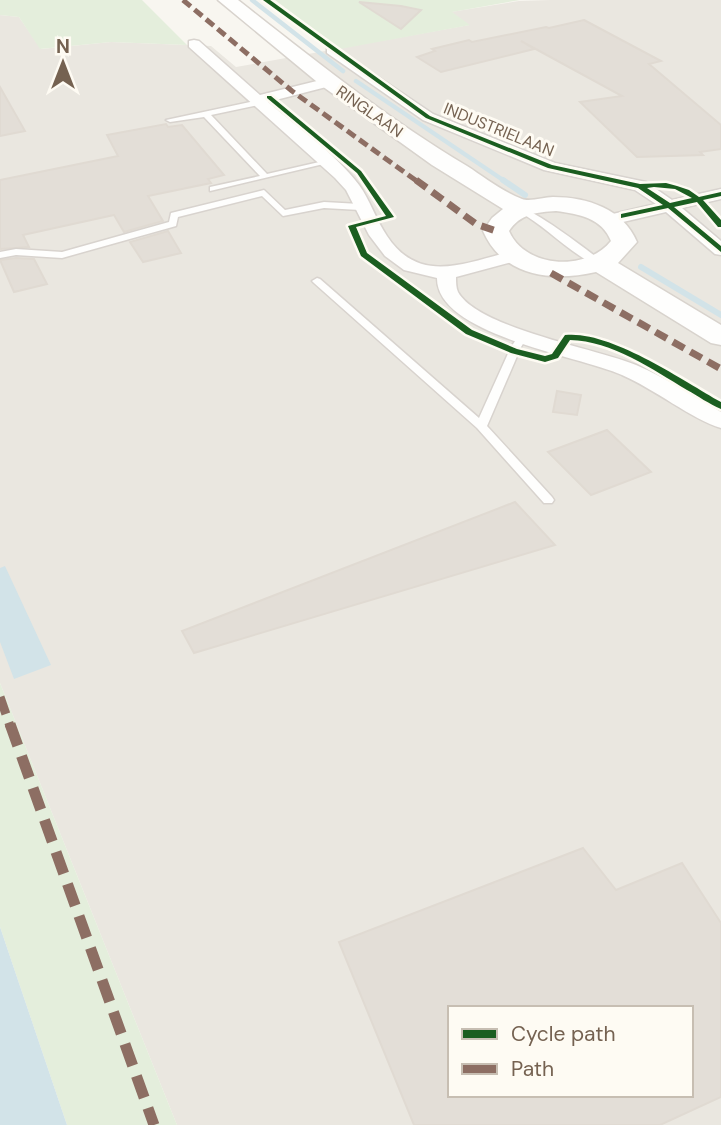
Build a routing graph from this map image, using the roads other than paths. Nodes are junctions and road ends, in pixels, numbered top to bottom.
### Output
1 (227, 0) edge
2 (194, 44) dead end
3 (332, 50) dead end
4 (329, 82) junction
5 (258, 101) junction
6 (206, 114) junction
7 (170, 120) dead end
8 (327, 162) junction
9 (265, 176) junction
10 (213, 188) dead end
11 (721, 194) edge
12 (668, 205) junction
13 (360, 207) junction
14 (521, 209) junction
15 (610, 220) junction
16 (721, 250) edge
17 (0, 255) edge
18 (513, 256) junction
19 (601, 264) junction
20 (447, 274) junction
21 (317, 281) dead end
22 (523, 336) junction
23 (721, 337) edge
24 (721, 421) edge
25 (481, 426) junction
26 (548, 500) dead end

1 - 4 main road, RINGLAAN
2 - 5 street
3 - 12 street, INDUSTRIELAAN
4 - 5 street
4 - 14 main road, RINGLAAN
5 - 6 lane
5 - 8 street
6 - 7 lane
6 - 9 lane
8 - 9 lane
8 - 13 street
9 - 10 lane
11 - 12 street
12 - 15 street
12 - 16 street
13 - 17 lane
13 - 20 street
14 - 15 main road
14 - 18 main road
14 - 19 lane
15 - 19 main road
18 - 19 main road
18 - 20 street
19 - 23 main road
20 - 22 street
21 - 25 lane
22 - 24 street
22 - 25 lane
25 - 26 lane

